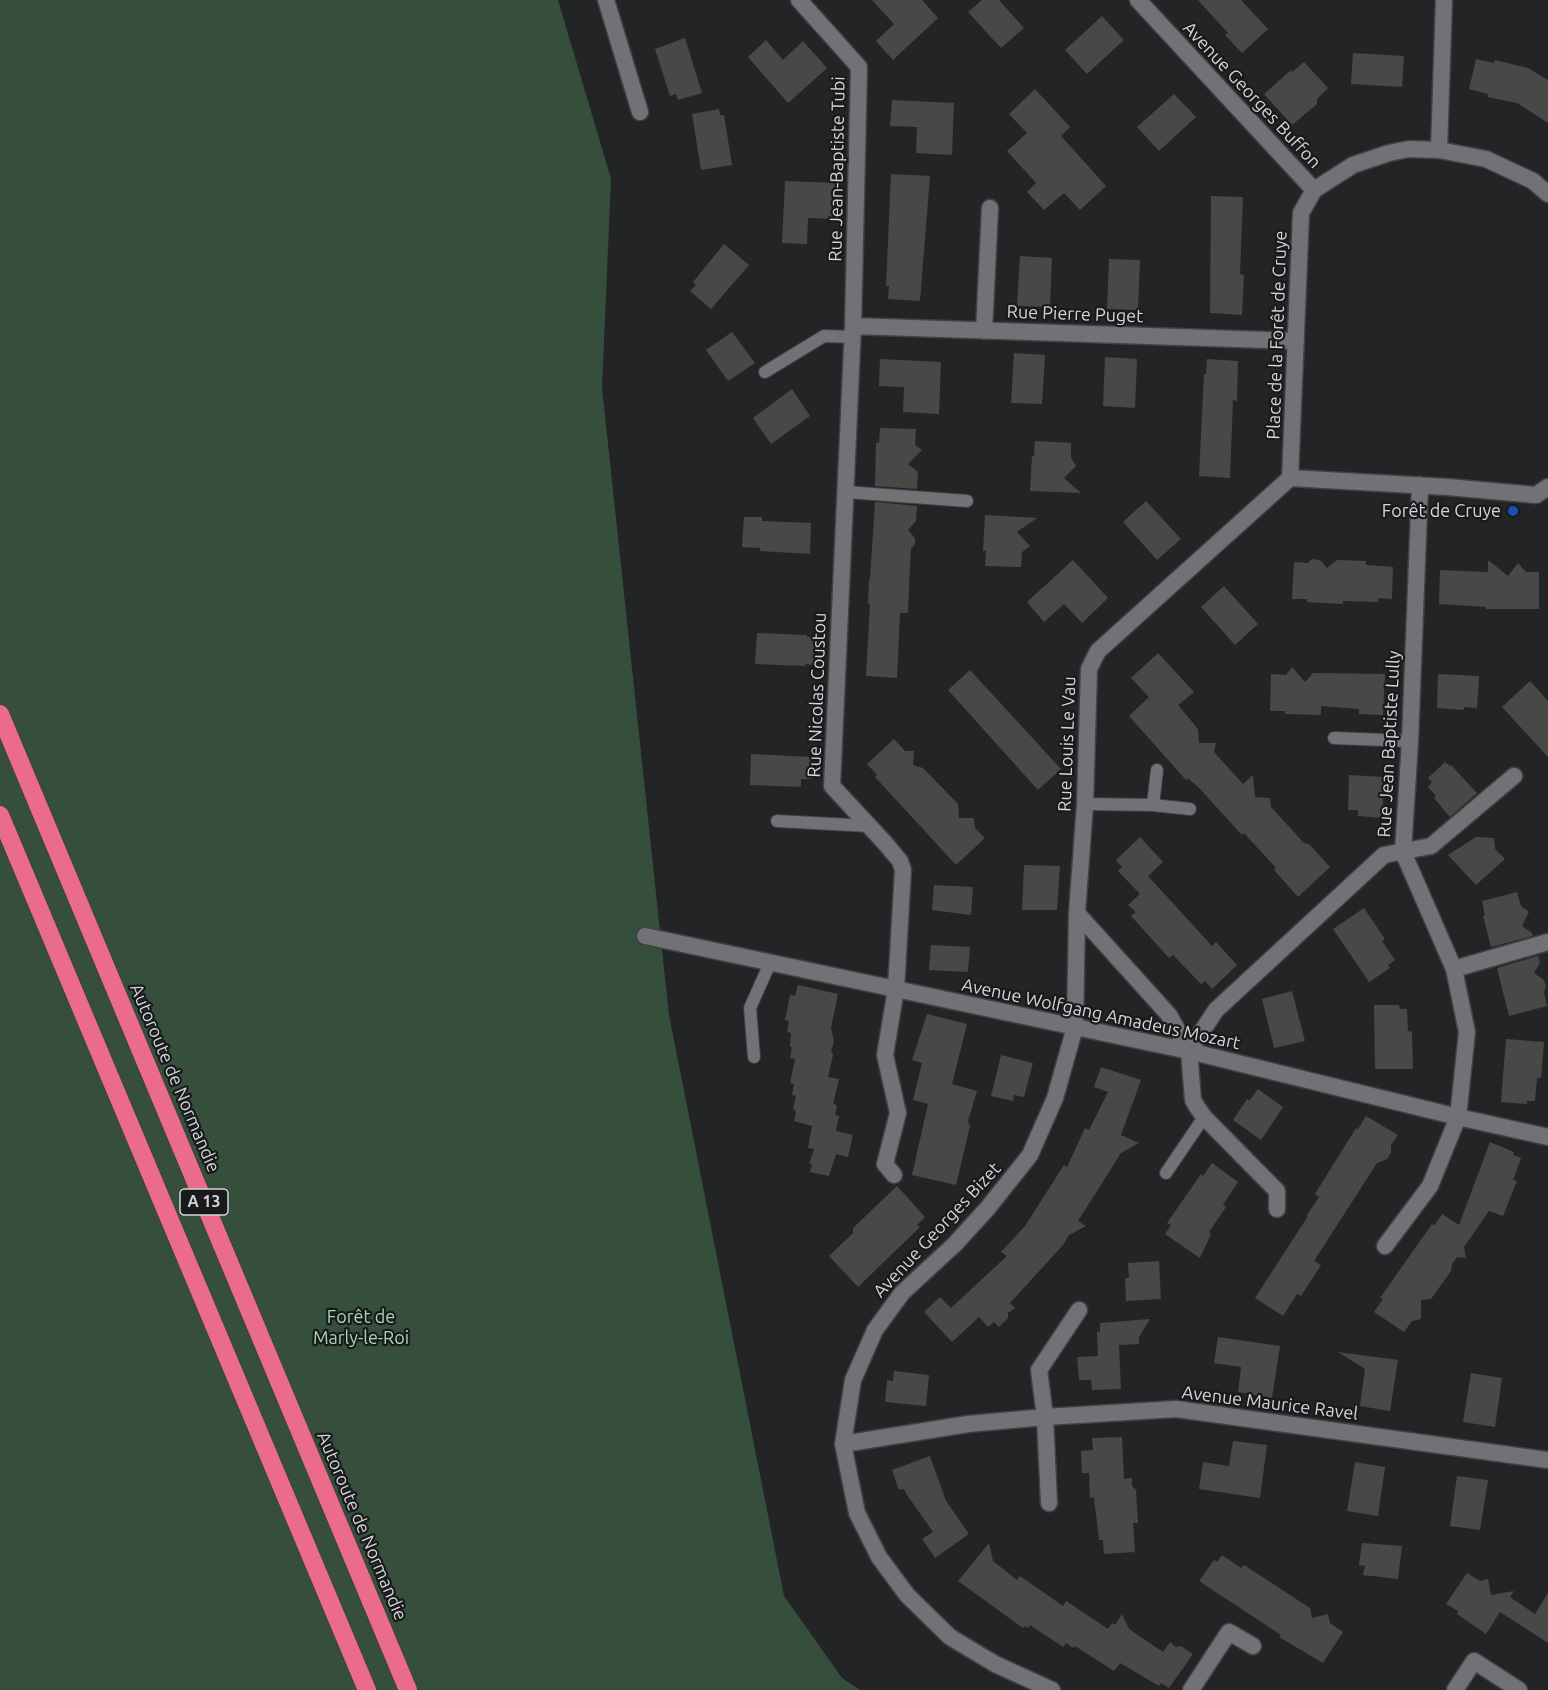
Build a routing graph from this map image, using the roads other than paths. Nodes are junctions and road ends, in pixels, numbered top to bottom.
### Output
1 (606, 0) edge
2 (799, 0) edge
3 (1138, 0) edge
4 (1444, 0) edge
5 (640, 112) dead end
6 (1439, 150) junction
7 (1314, 190) junction
8 (1548, 195) edge
9 (990, 208) dead end
10 (984, 331) junction
11 (852, 332) junction
12 (1296, 341) junction
13 (765, 372) dead end
14 (1290, 478) junction
15 (1420, 485) junction
16 (1548, 486) edge
17 (846, 492) junction
18 (967, 501) dead end
19 (0, 714) edge
20 (1334, 738) dead end
21 (1410, 741) junction
22 (1157, 770) dead end
23 (1514, 776) dead end
24 (1085, 804) junction
25 (1153, 805) junction
26 (1190, 809) dead end
27 (0, 815) edge
28 (777, 821) dead end
29 (869, 826) junction
30 (1403, 852) junction
31 (1077, 913) junction
32 (645, 936) dead end
33 (1548, 942) edge
34 (770, 963) junction
35 (1454, 969) junction
36 (896, 989) junction
37 (1074, 1027) junction
38 (1190, 1051) junction
39 (754, 1057) dead end
40 (1204, 1117) junction
41 (1458, 1117) junction
42 (1548, 1137) edge
43 (1167, 1173) dead end
44 (894, 1175) dead end
45 (1277, 1209) dead end
46 (1385, 1246) dead end
47 (1079, 1310) dead end
48 (1045, 1417) junction
49 (843, 1444) junction
50 (1548, 1461) edge
51 (1049, 1503) dead end
52 (1253, 1646) dead end
53 (367, 1690) edge
54 (408, 1690) edge
55 (1052, 1690) edge
56 (1191, 1690) edge
57 (1455, 1690) edge
58 (1519, 1690) edge

1 - 5 street
2 - 11 street, Rue Jean-Baptiste Tubi
3 - 7 street, Avenue Georges Buffon
4 - 6 street
6 - 7 street
6 - 8 street
7 - 12 street, Place de la Forêt de Cruye
9 - 10 street
10 - 11 street, Rue Pierre Puget
10 - 12 street, Rue Pierre Puget
11 - 13 lane
11 - 17 street, Rue Nicolas Coustou
12 - 14 street, Place de la Forêt de Cruye
14 - 15 street
14 - 24 street, Rue Louis Le Vau
15 - 16 street
15 - 21 street, Rue Jean Baptiste Lully
17 - 18 lane
17 - 29 street, Rue Nicolas Coustou
19 - 54 highway, Autoroute de Normandie / A 13
20 - 21 lane
21 - 30 street, Rue Jean Baptiste Lully
22 - 25 lane
23 - 30 street
24 - 25 lane
24 - 31 street, Rue Louis Le Vau
25 - 26 lane
27 - 53 highway, A 13
28 - 29 lane
29 - 36 street, Rue Nicolas Coustou
30 - 35 street
30 - 38 street, Rue Jean Baptiste Lully
31 - 37 street, Rue Louis Le Vau
31 - 38 street
32 - 34 street, Avenue Wolfgang Amadeus Mozart
33 - 35 street
34 - 36 street, Avenue Wolfgang Amadeus Mozart
34 - 39 lane
35 - 41 street
36 - 37 street, Avenue Wolfgang Amadeus Mozart
36 - 44 street, Rue Nicolas Coustou
37 - 38 street, Avenue Wolfgang Amadeus Mozart
37 - 49 street, Avenue Georges Bizet
38 - 40 street
38 - 41 street, Avenue Wolfgang Amadeus Mozart
40 - 43 lane
40 - 45 street
41 - 42 street, Avenue Wolfgang Amadeus Mozart
41 - 46 street
47 - 48 street
48 - 49 street, Avenue Maurice Ravel
48 - 50 street, Avenue Maurice Ravel
48 - 51 street
49 - 55 street, Avenue Georges Bizet
52 - 56 street
57 - 58 street

